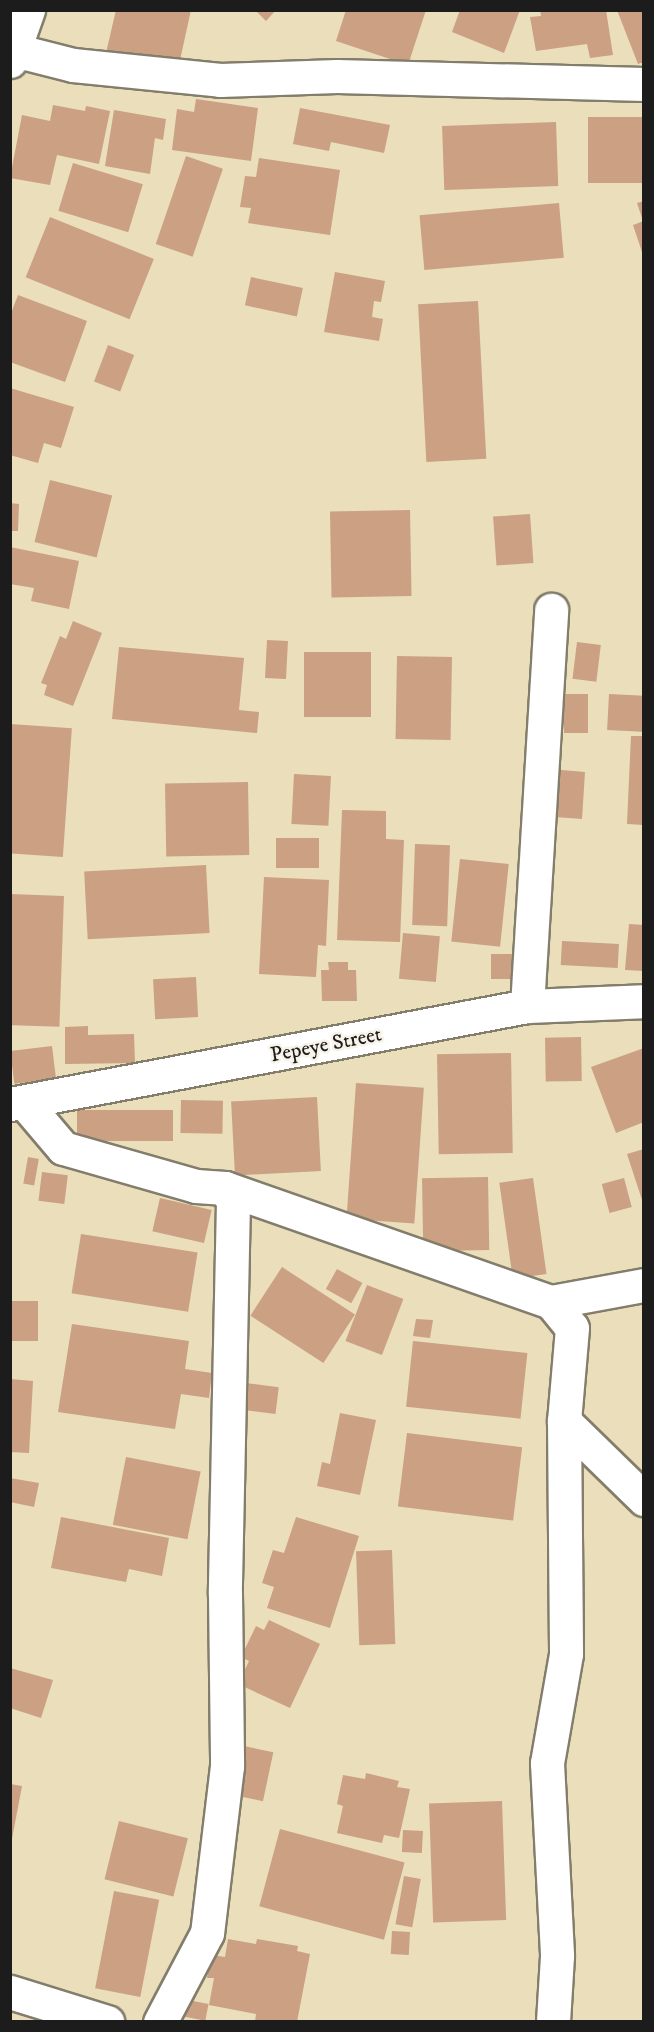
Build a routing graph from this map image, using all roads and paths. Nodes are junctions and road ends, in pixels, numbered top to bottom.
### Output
1 (16, 38) edge
2 (644, 84) edge
3 (551, 610) dead end
4 (644, 1001) edge
5 (526, 1006) junction
6 (17, 1103) edge
7 (225, 1188) junction
8 (644, 1285) edge
9 (551, 1302) junction
10 (564, 1421) junction
11 (644, 1498) edge
12 (10, 1992) edge
13 (107, 2022) edge
14 (160, 2022) edge
15 (553, 2022) edge

1 - 2 street
3 - 5 street
4 - 5 street, Pepeye Street
5 - 6 street, Pepeye Street
6 - 7 street
7 - 9 street
7 - 14 street
8 - 9 street
9 - 10 street
10 - 11 street
10 - 15 street
12 - 13 street

